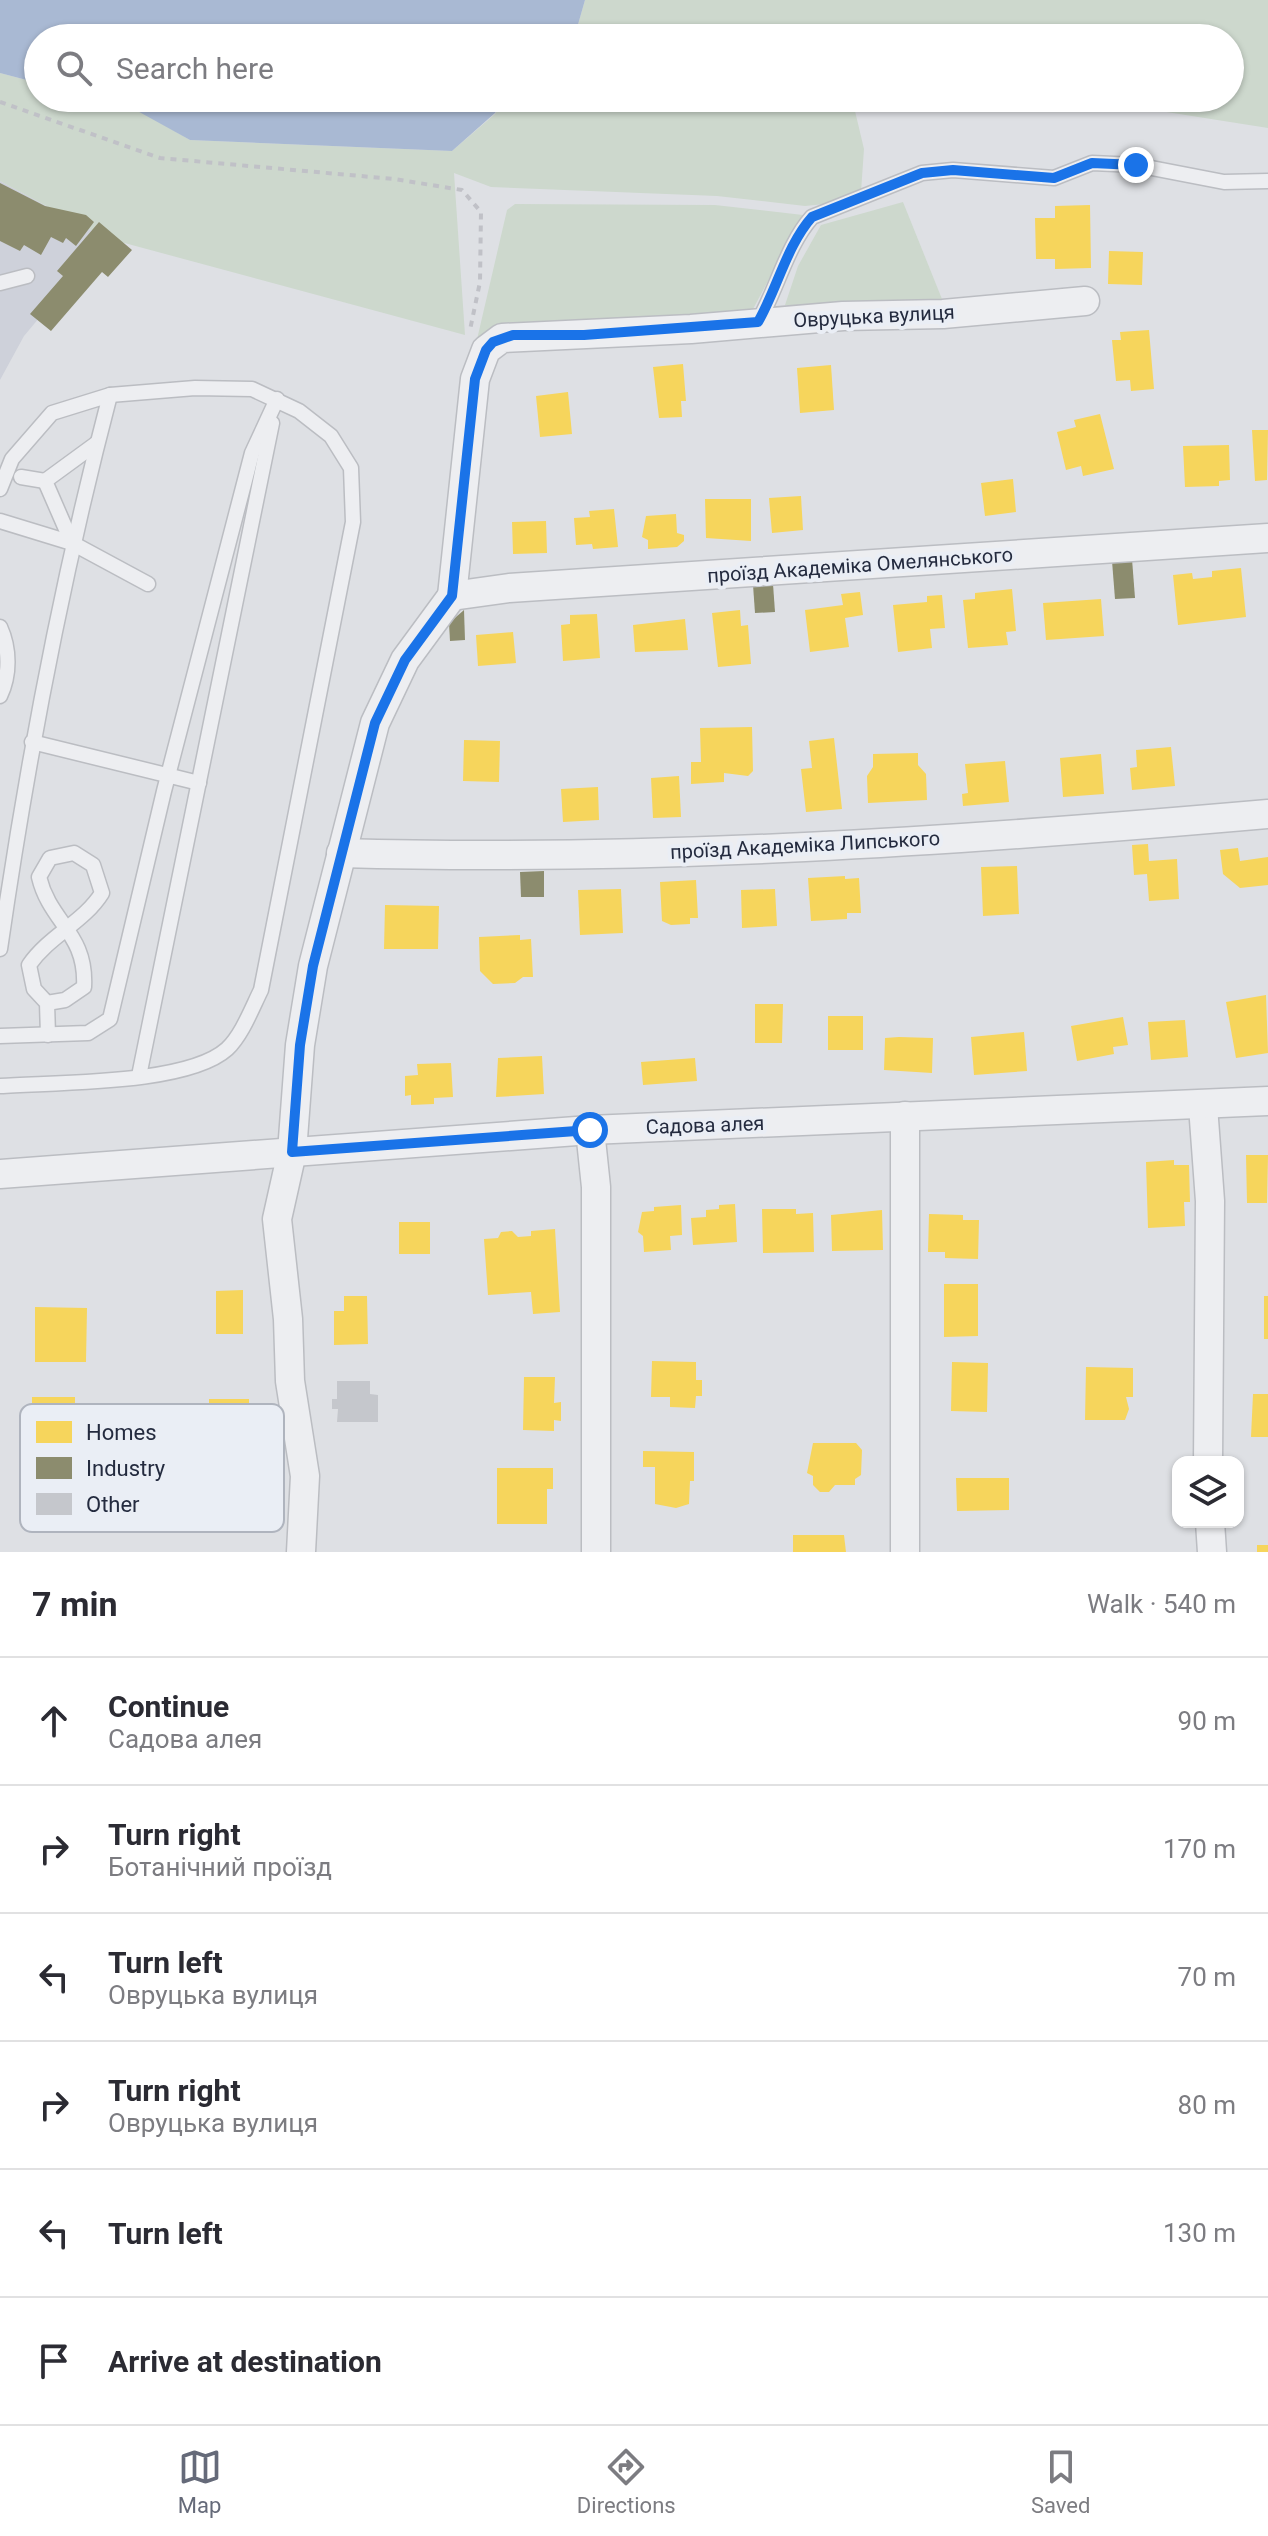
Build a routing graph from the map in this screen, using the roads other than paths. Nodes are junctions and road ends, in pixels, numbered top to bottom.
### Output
1 (1268, 181) edge
2 (27, 276) dead end
3 (0, 283) edge
4 (1085, 301) dead end
5 (758, 322) junction
6 (110, 395) junction
7 (277, 399) junction
8 (97, 443) junction
9 (21, 477) dead end
10 (45, 481) junction
11 (0, 489) edge
12 (0, 521) edge
13 (1268, 538) edge
14 (72, 543) junction
15 (148, 584) dead end
16 (452, 596) junction
17 (0, 627) edge
18 (0, 696) edge
19 (32, 742) junction
20 (168, 774) junction
21 (199, 783) junction
22 (1268, 814) edge
23 (341, 853) junction
24 (66, 926) junction
25 (0, 949) edge
26 (47, 1003) junction
27 (48, 1035) junction
28 (0, 1036) edge
29 (139, 1076) junction
30 (0, 1086) edge
31 (1268, 1101) edge
32 (1203, 1106) junction
33 (905, 1116) junction
34 (590, 1130) junction
35 (292, 1152) junction
36 (0, 1174) edge
37 (1208, 1456) edge
38 (1210, 1528) edge
39 (301, 1552) edge
40 (596, 1552) edge
41 (905, 1552) edge
42 (1212, 1552) edge

1 - 5 lane
2 - 3 lane
4 - 5 street, Овруцька вулиця
5 - 16 street, Овруцька вулиця
6 - 7 lane
6 - 8 lane
6 - 11 lane
7 - 20 lane
7 - 21 lane
7 - 29 lane
8 - 10 lane
8 - 14 lane
9 - 10 lane
10 - 14 lane
12 - 14 lane
13 - 16 street, проїзд Академіка Омелянського
14 - 15 lane
14 - 19 lane
16 - 23 street
17 - 18 lane
19 - 20 lane
19 - 25 lane
20 - 21 lane
20 - 27 lane
21 - 29 lane
22 - 23 street, проїзд Академіка Липського
23 - 35 street
24 - 24 lane
24 - 26 lane
24 - 26 lane
26 - 27 lane
27 - 28 lane
29 - 30 lane
31 - 32 street, Садова алея
32 - 33 street, Садова алея
32 - 37 street
33 - 34 street, Садова алея
33 - 41 street
34 - 35 street, Садова алея
34 - 40 street
35 - 36 street, Садова алея
35 - 39 street
38 - 42 street

